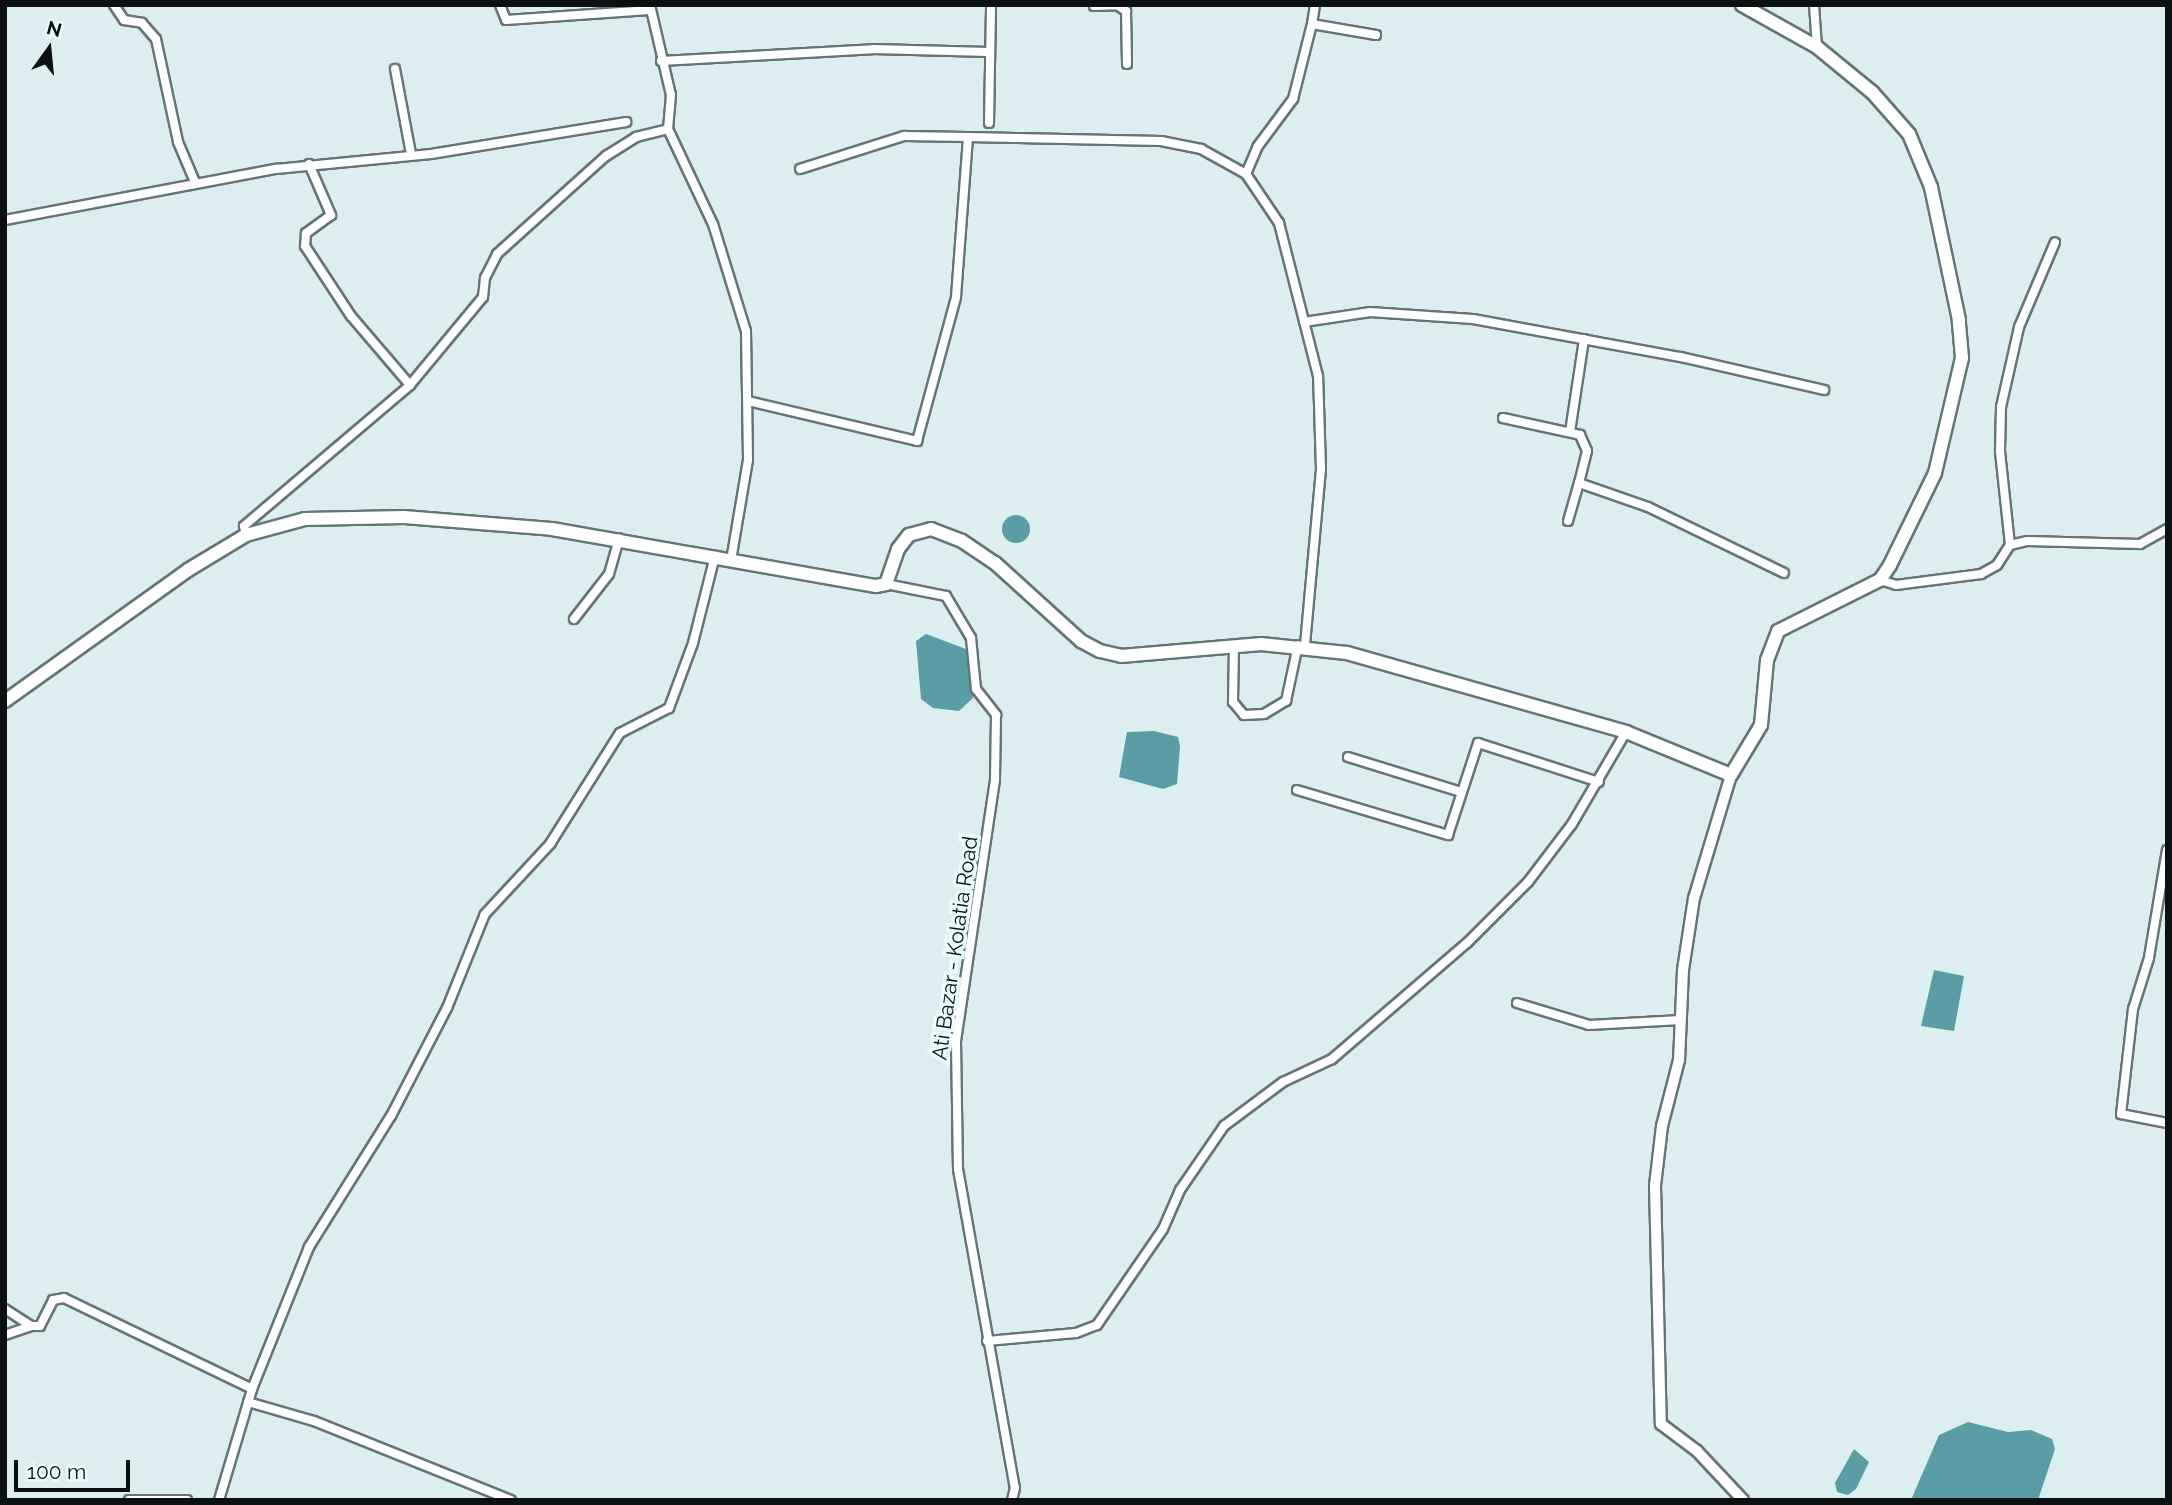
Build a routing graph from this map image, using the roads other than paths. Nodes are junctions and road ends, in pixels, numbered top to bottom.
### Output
1 (114, 5) edge
2 (500, 5) edge
3 (991, 5) edge
4 (1117, 5) edge
5 (1314, 5) edge
6 (1742, 5) edge
7 (1814, 5) edge
8 (1094, 6) edge
9 (650, 8) edge
10 (1312, 23) junction
11 (1377, 35) dead end
12 (1817, 47) junction
13 (989, 52) junction
14 (662, 61) junction
15 (1127, 64) dead end
16 (395, 69) dead end
17 (626, 122) dead end
18 (989, 123) dead end
19 (668, 129) junction
20 (968, 137) junction
21 (411, 153) junction
22 (309, 164) junction
23 (800, 169) dead end
24 (1246, 174) junction
25 (195, 182) junction
26 (5, 220) edge
27 (2055, 242) dead end
28 (1304, 322) junction
29 (1584, 339) junction
30 (410, 386) junction
31 (1824, 390) dead end
32 (748, 401) junction
33 (1503, 418) dead end
34 (1570, 432) junction
35 (1579, 483) junction
36 (1568, 521) dead end
37 (2167, 529) edge
38 (246, 535) junction
39 (620, 538) junction
40 (2010, 545) junction
41 (715, 556) junction
42 (731, 560) junction
43 (1784, 573) dead end
44 (1880, 580) junction
45 (886, 584) junction
46 (574, 619) dead end
47 (1234, 645) junction
48 (1301, 645) junction
49 (5, 701) edge
50 (1631, 734) junction
51 (1348, 757) dead end
52 (1731, 775) junction
53 (1599, 782) junction
54 (1297, 790) dead end
55 (1461, 792) junction
56 (2167, 850) edge
57 (1517, 1003) dead end
58 (1681, 1020) junction
59 (2167, 1123) edge
60 (5, 1309) edge
61 (31, 1326) junction
62 (5, 1335) edge
63 (987, 1341) junction
64 (252, 1389) junction
65 (248, 1402) junction
66 (129, 1500) edge
67 (187, 1500) edge
68 (219, 1500) edge
69 (511, 1500) edge
70 (1012, 1500) edge
71 (1743, 1500) edge

1 - 25 street
2 - 9 street
3 - 13 street
4 - 8 street
4 - 15 street
5 - 10 street
6 - 12 main road
7 - 12 street
9 - 14 street
10 - 11 street
10 - 24 street
12 - 44 main road
13 - 14 street
13 - 18 street
14 - 19 street
16 - 21 street
17 - 21 street
19 - 30 street
19 - 32 street
20 - 23 street
20 - 24 street
20 - 32 street
21 - 22 street
22 - 25 street
22 - 30 street
24 - 28 street
25 - 26 street
27 - 40 street
28 - 29 street
28 - 48 street
29 - 31 street
29 - 34 street
30 - 38 street
32 - 42 street
33 - 34 street
34 - 35 street
35 - 36 street
35 - 43 street
37 - 40 street
38 - 39 main road
38 - 49 main road
39 - 41 main road
39 - 46 street
40 - 44 street
41 - 42 main road
41 - 64 street
42 - 45 main road
44 - 52 main road
45 - 47 main road
45 - 63 street, Ati Bazar - Kolatia Road
47 - 48 main road
47 - 48 street
48 - 50 main road
50 - 52 main road
50 - 53 street
51 - 55 street
52 - 58 street
53 - 55 street
53 - 63 street
54 - 55 street
56 - 59 street
57 - 58 street
58 - 71 street
60 - 61 street
61 - 62 street
61 - 64 street
63 - 70 street, Ati Bazar - Kolatia Road
64 - 65 street
65 - 68 street
65 - 69 street
66 - 67 street

